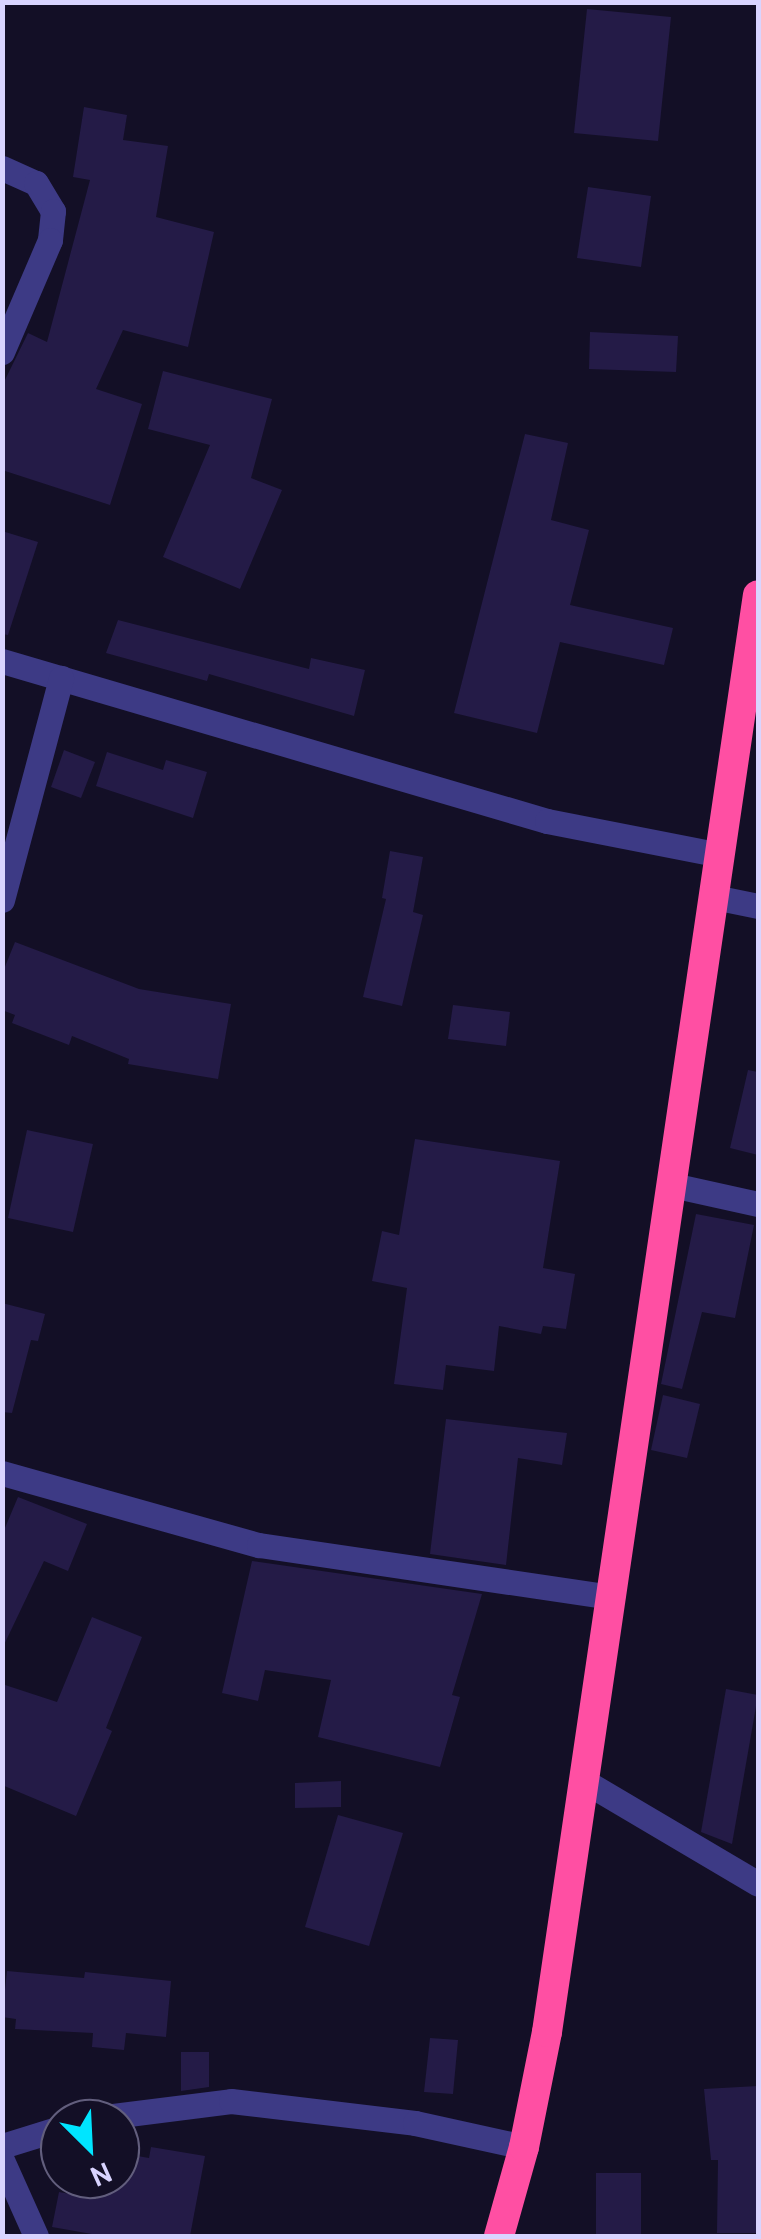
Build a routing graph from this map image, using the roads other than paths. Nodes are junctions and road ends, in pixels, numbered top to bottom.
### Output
1 (2, 168) edge
2 (2, 352) edge
3 (758, 595) edge
4 (2, 661) edge
5 (61, 678) junction
6 (720, 854) junction
7 (714, 897) junction
8 (2, 900) edge
9 (758, 906) edge
10 (672, 1185) junction
11 (758, 1204) edge
12 (2, 1473) edge
13 (612, 1597) junction
14 (584, 1781) junction
15 (758, 1884) edge
16 (140, 2113) edge
17 (40, 2134) edge
18 (2, 2146) edge
19 (522, 2155) junction
20 (2, 2160) edge
21 (36, 2236) edge
22 (499, 2236) edge
23 (523, 2236) edge

1 - 2 street
3 - 6 highway
4 - 5 street
5 - 6 street
5 - 8 street
6 - 7 highway
7 - 9 street
7 - 10 highway
10 - 11 street
10 - 13 highway
12 - 13 street
13 - 14 highway
14 - 15 street
14 - 19 highway
16 - 19 street
17 - 18 street
19 - 22 highway
19 - 23 highway
20 - 21 street

